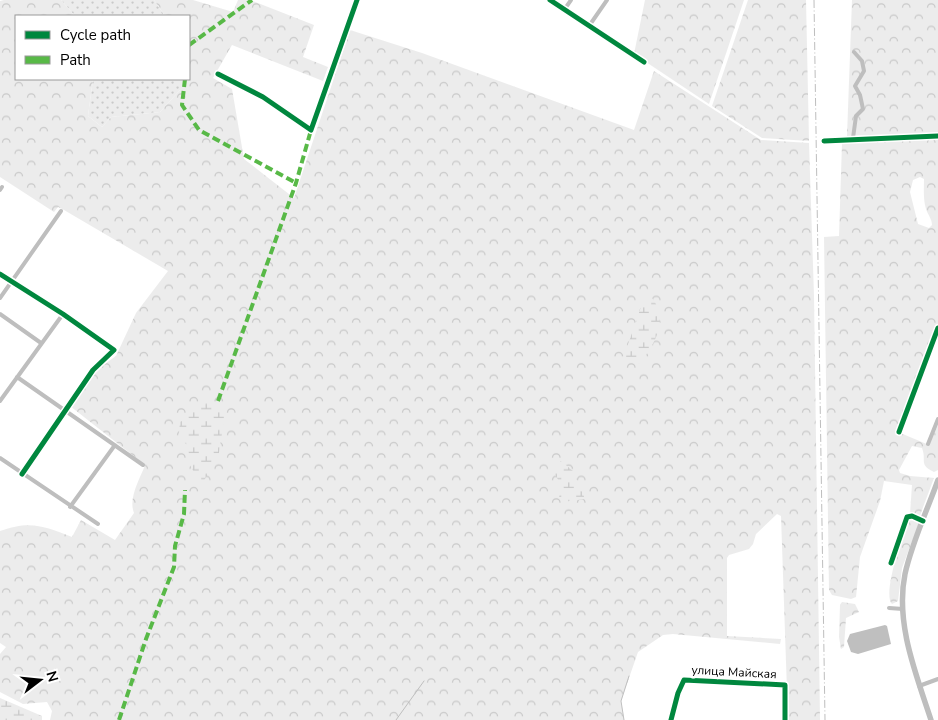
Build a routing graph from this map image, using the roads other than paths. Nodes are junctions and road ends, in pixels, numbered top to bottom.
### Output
1 (358, 0) edge
2 (550, 0) edge
3 (571, 0) edge
4 (607, 0) edge
5 (564, 10) junction
6 (589, 26) junction
7 (854, 52) dead end
8 (644, 62) dead end
9 (218, 74) dead end
10 (938, 136) edge
11 (853, 138) junction
12 (824, 141) dead end
13 (61, 212) dead end
14 (0, 274) edge
15 (12, 282) junction
16 (0, 298) edge
17 (0, 314) edge
18 (63, 314) junction
19 (938, 328) edge
20 (41, 343) junction
21 (931, 347) junction
22 (938, 350) edge
23 (17, 376) junction
24 (0, 401) edge
25 (65, 410) junction
26 (938, 419) edge
27 (899, 432) dead end
28 (928, 444) dead end
29 (115, 445) junction
30 (0, 458) edge
31 (143, 465) dead end
32 (22, 474) junction
33 (938, 480) edge
34 (70, 507) junction
35 (923, 521) junction
36 (98, 524) dead end
37 (891, 563) dead end
38 (889, 608) dead end
39 (904, 608) junction
40 (938, 679) edge
41 (919, 686) junction
42 (671, 720) edge
43 (786, 720) edge
44 (931, 720) edge

1 - 9 street
2 - 5 street
3 - 5 street
4 - 6 street
5 - 6 street
6 - 8 street
7 - 11 street
10 - 11 street
11 - 12 street
13 - 15 street
14 - 15 street
15 - 16 street
15 - 18 street
17 - 20 street
18 - 20 street
18 - 25 street
19 - 21 street
20 - 23 street
21 - 22 street
21 - 27 street
23 - 24 street
23 - 25 street
25 - 29 street
25 - 32 street
26 - 28 street
29 - 31 street
29 - 34 street
30 - 32 street
32 - 34 street
33 - 35 main road
34 - 36 street
35 - 37 street
35 - 39 main road
38 - 39 street
39 - 41 main road
40 - 41 street
41 - 44 main road
42 - 43 street, улица Майская

